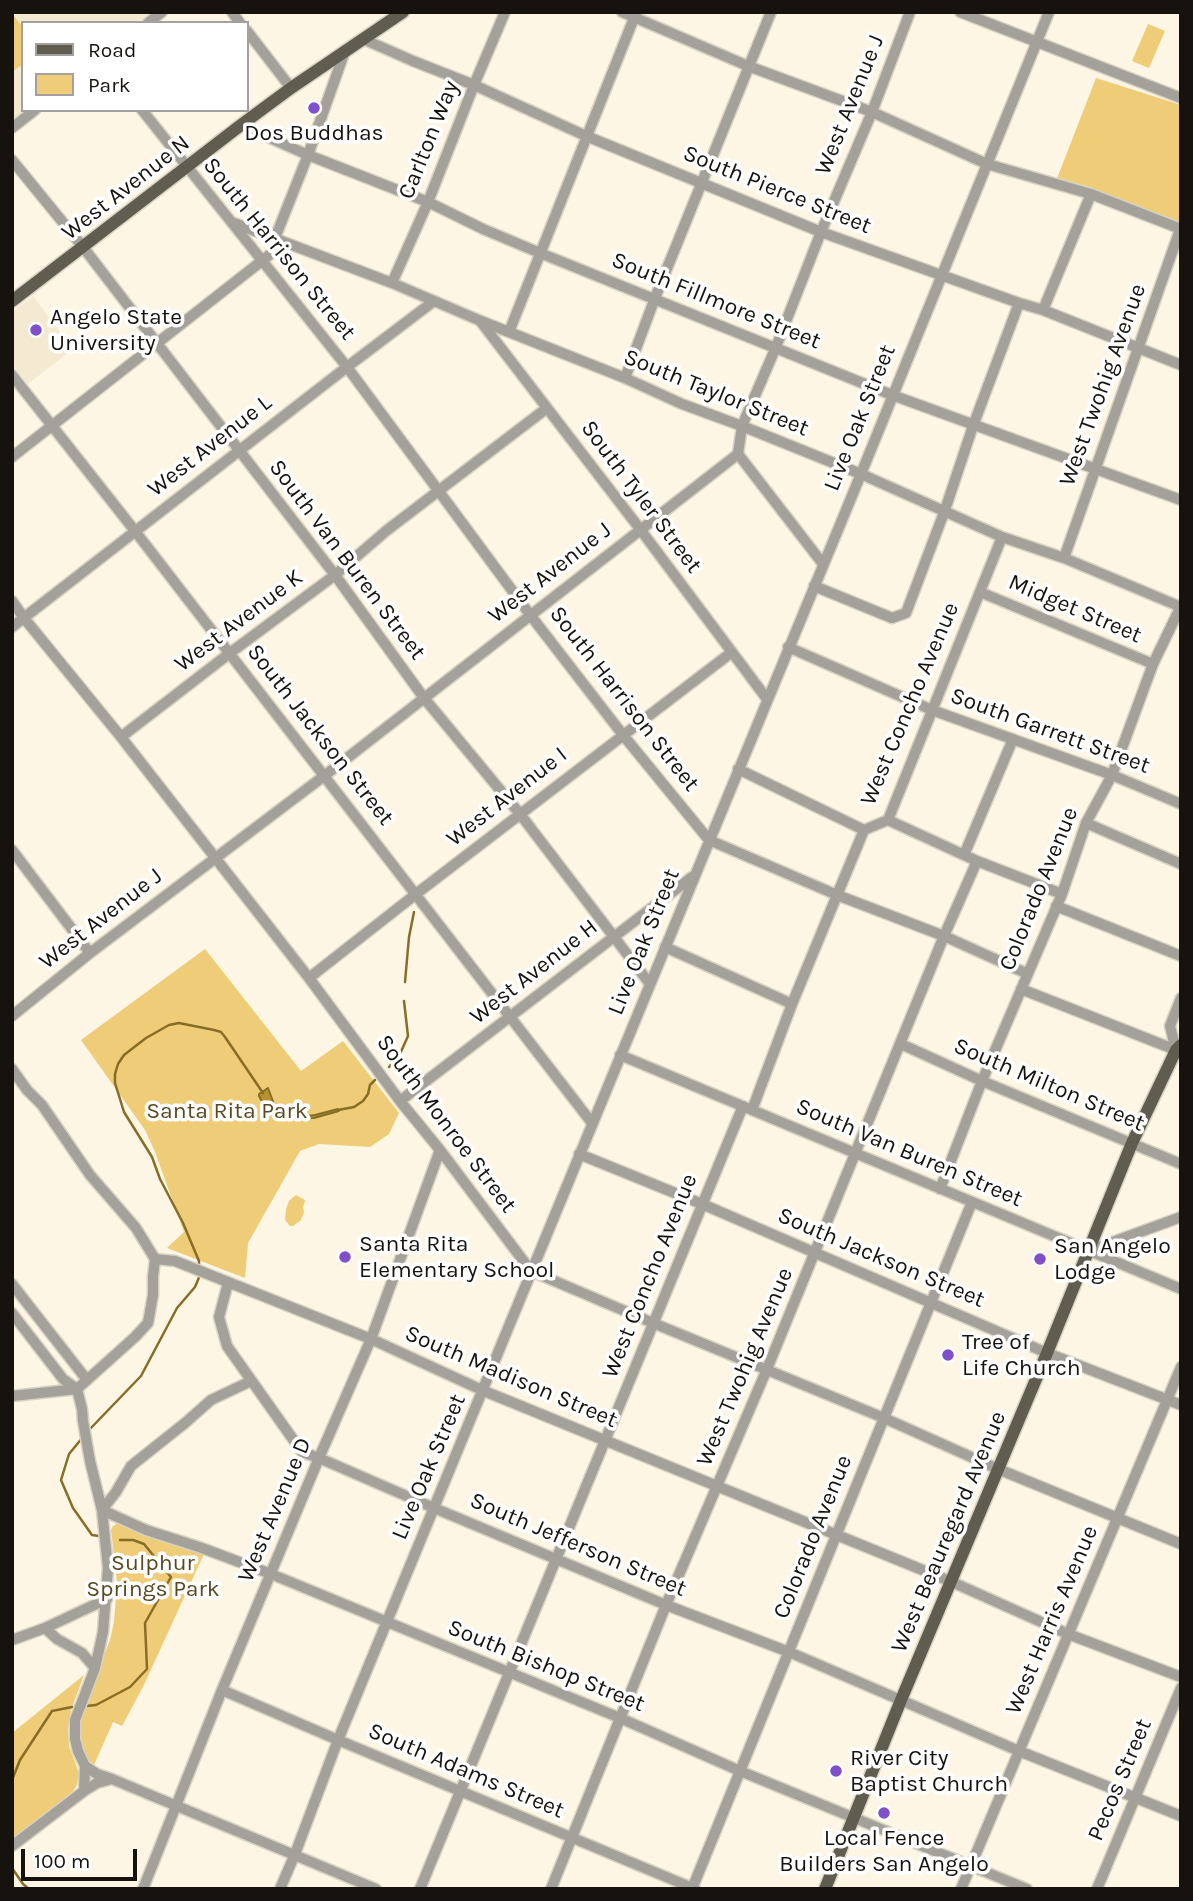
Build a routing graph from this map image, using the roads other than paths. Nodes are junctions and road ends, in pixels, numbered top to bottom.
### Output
1 (505, 12) edge
2 (622, 12) edge
3 (771, 12) edge
4 (910, 12) edge
5 (960, 12) edge
6 (1049, 12) edge
7 (399, 13) edge
8 (635, 15) edge
9 (248, 32) edge
10 (363, 38) junction
11 (1038, 42) junction
12 (345, 51) junction
13 (748, 66) junction
14 (474, 85) junction
15 (291, 88) junction
16 (1181, 98) edge
17 (32, 112) edge
18 (144, 112) edge
19 (872, 113) junction
20 (241, 125) junction
21 (12, 128) edge
22 (586, 136) junction
23 (308, 155) junction
24 (12, 160) edge
25 (987, 164) junction
26 (187, 167) junction
27 (702, 183) junction
28 (1091, 194) junction
29 (428, 202) junction
30 (233, 223) junction
31 (1181, 228) edge
32 (821, 232) junction
33 (275, 238) junction
34 (83, 247) junction
35 (540, 253) junction
36 (262, 262) junction
37 (941, 276) junction
38 (392, 283) junction
39 (655, 298) junction
40 (12, 301) edge
41 (435, 301) junction
42 (1019, 303) junction
43 (1043, 310) junction
44 (481, 321) junction
45 (509, 332) junction
46 (157, 343) junction
47 (776, 347) junction
48 (1139, 349) junction
49 (1181, 365) edge
50 (347, 367) junction
51 (12, 375) edge
52 (625, 378) junction
53 (892, 395) junction
54 (547, 408) junction
55 (51, 425) junction
56 (742, 426) junction
57 (973, 426) junction
58 (239, 451) junction
59 (738, 454) junction
60 (12, 457) edge
61 (1094, 470) junction
62 (861, 474) junction
63 (438, 491) junction
64 (1181, 500) edge
65 (946, 510) junction
66 (640, 529) junction
67 (135, 531) junction
68 (1002, 537) junction
69 (1064, 558) junction
70 (823, 564) junction
71 (335, 575) junction
72 (814, 586) junction
73 (980, 592) junction
74 (12, 601) edge
75 (1181, 607) edge
76 (531, 615) junction
77 (24, 618) junction
78 (12, 626) edge
79 (788, 647) junction
80 (732, 652) junction
81 (230, 653) junction
82 (1153, 664) junction
83 (425, 698) junction
84 (767, 699) junction
85 (932, 710) junction
86 (623, 735) junction
87 (121, 737) junction
88 (1013, 739) junction
89 (738, 769) junction
90 (1112, 775) junction
91 (324, 776) junction
92 (1181, 804) edge
93 (520, 814) junction
94 (888, 820) junction
95 (1087, 823) junction
96 (864, 830) junction
97 (709, 840) junction
98 (12, 850) edge
99 (964, 855) junction
100 (215, 858) junction
101 (978, 861) junction
102 (1181, 864) edge
103 (694, 875) junction
104 (416, 894) junction
105 (1062, 894) junction
106 (837, 895) junction
107 (1056, 906) junction
108 (944, 936) junction
109 (614, 937) junction
110 (665, 947) junction
111 (90, 953) junction
112 (1181, 956) edge
113 (1028, 974) junction
114 (309, 978) junction
115 (650, 984) junction
116 (1021, 989) junction
117 (1181, 998) edge
118 (792, 1004) junction
119 (12, 1016) edge
120 (510, 1017) junction
121 (901, 1044) junction
122 (1178, 1048) edge
123 (620, 1055) junction
124 (12, 1069) edge
125 (982, 1081) junction
126 (400, 1101) junction
127 (747, 1108) junction
128 (592, 1123) junction
129 (1132, 1143) junction
130 (440, 1150) junction
131 (579, 1154) junction
132 (856, 1154) junction
133 (1181, 1164) edge
134 (940, 1189) junction
135 (972, 1202) junction
136 (702, 1204) junction
137 (1181, 1217) edge
138 (1088, 1251) junction
139 (816, 1253) junction
140 (155, 1259) junction
141 (531, 1271) junction
142 (228, 1283) junction
143 (12, 1284) edge
144 (1181, 1289) edge
145 (931, 1302) junction
146 (12, 1313) edge
147 (653, 1323) junction
148 (371, 1339) junction
149 (1047, 1353) junction
150 (1181, 1367) edge
151 (767, 1369) junction
152 (88, 1380) junction
153 (251, 1381) junction
154 (77, 1390) junction
155 (484, 1391) junction
156 (12, 1396) edge
157 (1167, 1399) junction
158 (1181, 1405) edge
159 (884, 1418) junction
160 (605, 1440) junction
161 (319, 1458) junction
162 (999, 1469) junction
163 (717, 1485) junction
164 (434, 1508) junction
165 (102, 1510) junction
166 (1117, 1517) junction
167 (836, 1535) junction
168 (1181, 1544) edge
169 (556, 1559) junction
170 (271, 1574) junction
171 (952, 1582) junction
172 (107, 1599) junction
173 (666, 1605) junction
174 (387, 1623) junction
175 (45, 1628) junction
176 (1068, 1634) junction
177 (12, 1640) edge
178 (789, 1652) junction
179 (95, 1668) junction
180 (509, 1673) junction
181 (1181, 1677) edge
182 (1181, 1688) edge
183 (222, 1689) junction
184 (901, 1700) junction
185 (620, 1718) junction
186 (338, 1740) junction
187 (1019, 1751) junction
188 (85, 1766) junction
189 (740, 1771) junction
190 (112, 1779) junction
191 (84, 1791) junction
192 (460, 1791) junction
193 (1135, 1798) junction
194 (175, 1804) junction
195 (1181, 1816) edge
196 (855, 1818) junction
197 (571, 1838) junction
198 (12, 1846) edge
199 (295, 1854) junction
200 (971, 1866) junction
201 (143, 1887) edge
202 (693, 1888) edge
203 (280, 1889) edge
204 (376, 1889) edge
205 (420, 1889) edge
206 (551, 1889) edge
207 (825, 1889) edge
208 (961, 1889) edge
209 (1027, 1889) edge
210 (1097, 1889) edge

1 - 14 street, Carlton Way
2 - 8 street
3 - 13 street
4 - 19 street, West Avenue J
5 - 11 street
6 - 11 street, Live Oak Street
7 - 10 main road, West Avenue N
8 - 13 street
8 - 22 street
9 - 15 street
10 - 12 main road, West Avenue N
10 - 14 street, South Pierce Street
11 - 16 street
11 - 25 street, Live Oak Street
12 - 15 main road, West Avenue N
12 - 23 street
13 - 19 street
13 - 27 street
14 - 22 street, South Pierce Street
14 - 29 street, Carlton Way
15 - 20 main road, West Avenue N
17 - 21 street
18 - 26 street, South Harrison Street
19 - 25 street
19 - 32 street, West Avenue J
20 - 23 street, South Fillmore Street
20 - 26 main road, West Avenue N
22 - 27 street, South Pierce Street
22 - 35 street
23 - 29 street, South Fillmore Street
23 - 33 street
24 - 34 street, South Van Buren Street
25 - 28 street
25 - 37 street, Live Oak Street
26 - 30 street, South Harrison Street
26 - 34 main road, West Avenue N
27 - 32 street, South Pierce Street
27 - 39 street
28 - 31 street
28 - 43 street
29 - 35 street, South Fillmore Street
29 - 38 street, Carlton Way
30 - 33 street, South Taylor Street
30 - 36 street, South Harrison Street
31 - 48 street, West Twohig Avenue
32 - 37 street, South Pierce Street
32 - 47 street, West Avenue J
33 - 36 street
33 - 38 street, South Taylor Street
34 - 40 main road, West Avenue N
34 - 46 street, South Van Buren Street
35 - 39 street, South Fillmore Street
35 - 45 street
36 - 46 street
36 - 50 street, South Harrison Street
37 - 42 street, South Pierce Street
37 - 53 street, Live Oak Street
38 - 41 street, South Taylor Street
39 - 47 street, South Fillmore Street
39 - 52 street
41 - 44 street, South Taylor Street
41 - 50 street, West Avenue L
42 - 43 street, South Pierce Street
42 - 57 street
43 - 48 street, South Pierce Street
44 - 45 street, South Taylor Street
44 - 54 street, South Tyler Street
45 - 52 street, South Taylor Street
46 - 55 street
46 - 58 street, South Van Buren Street
47 - 53 street, South Fillmore Street
47 - 56 street, West Avenue J
48 - 49 street, South Pierce Street
48 - 61 street, West Twohig Avenue
50 - 58 street, West Avenue L
50 - 63 street, South Harrison Street
51 - 55 street, South Jackson Street
52 - 56 street, South Taylor Street
53 - 57 street, South Fillmore Street
53 - 62 street, Live Oak Street
54 - 63 street, West Avenue K
54 - 66 street, South Tyler Street
55 - 60 street
55 - 67 street, South Jackson Street
56 - 59 street, West Avenue J
56 - 62 street, South Taylor Street
57 - 61 street, South Fillmore Street
57 - 65 street
58 - 67 street, West Avenue L
58 - 71 street, South Van Buren Street
59 - 66 street, West Avenue J
59 - 70 street
61 - 64 street, South Fillmore Street
61 - 69 street, West Twohig Avenue
62 - 65 street, South Taylor Street
62 - 70 street, Live Oak Street
63 - 71 street, West Avenue K
63 - 76 street, South Harrison Street
65 - 68 street, South Taylor Street
65 - 72 street
66 - 76 street, West Avenue J
66 - 80 street, South Tyler Street
67 - 77 street, West Avenue L
67 - 81 street, South Jackson Street
68 - 69 street, South Taylor Street
68 - 73 street, West Concho Avenue
69 - 75 street, South Taylor Street
70 - 72 street, Live Oak Street
71 - 81 street, West Avenue K
71 - 83 street, South Van Buren Street
72 - 79 street, Live Oak Street
73 - 82 street, Midget Street
73 - 85 street, West Concho Avenue
74 - 77 street, South Monroe Street
75 - 82 street, Colorado Avenue
76 - 83 street, West Avenue J
76 - 86 street, South Harrison Street
77 - 78 street, West Avenue L
77 - 87 street, South Monroe Street
79 - 84 street, Live Oak Street
79 - 85 street, South Garrett Street
80 - 84 street, South Tyler Street
80 - 86 street, West Avenue I
81 - 87 street, West Avenue K
81 - 91 street, South Jackson Street
82 - 90 street, Colorado Avenue
83 - 91 street, West Avenue J
83 - 93 street, South Van Buren Street
84 - 89 street, Live Oak Street
85 - 88 street, South Garrett Street
85 - 94 street, West Concho Avenue
86 - 93 street, West Avenue I
86 - 97 street, South Harrison Street
87 - 100 street, South Monroe Street
88 - 90 street, South Garrett Street
88 - 99 street
89 - 96 street
89 - 97 street, Live Oak Street
90 - 92 street, South Garrett Street
90 - 95 street, Colorado Avenue
91 - 100 street, West Avenue J
91 - 104 street, South Jackson Street
93 - 104 street, West Avenue I
93 - 109 street, South Van Buren Street
94 - 96 street, West Concho Avenue
94 - 99 street
95 - 102 street
95 - 105 street, Colorado Avenue
96 - 106 street, West Concho Avenue
97 - 103 street, Live Oak Street
97 - 106 street, South Harrison Street
98 - 111 street
99 - 101 street
100 - 111 street, West Avenue J
100 - 114 street, South Monroe Street
101 - 105 street
101 - 108 street, West Twohig Avenue
103 - 109 street, West Avenue H
103 - 110 street, Live Oak Street
104 - 114 street, West Avenue I
104 - 120 street, South Jackson Street
105 - 107 street, Colorado Avenue
106 - 108 street, South Harrison Street
106 - 118 street, West Concho Avenue
107 - 112 street
107 - 113 street, Colorado Avenue
108 - 113 street, South Harrison Street
108 - 121 street, West Twohig Avenue
109 - 115 street, South Van Buren Street
109 - 120 street, West Avenue H
110 - 115 street, Live Oak Street
110 - 118 street
111 - 119 street, West Avenue J
113 - 116 street, Colorado Avenue
114 - 126 street, South Monroe Street
115 - 123 street, Live Oak Street
116 - 122 street
116 - 125 street, Colorado Avenue
117 - 122 street, West Beauregard Avenue
118 - 127 street, West Concho Avenue
120 - 126 street, West Avenue H
120 - 128 street, South Jackson Street
121 - 125 street, South Milton Street
121 - 132 street, West Twohig Avenue
122 - 129 main road, West Beauregard Avenue
123 - 127 street, South Van Buren Street
123 - 128 street, Live Oak Street
124 - 140 street
125 - 129 street, South Milton Street
125 - 134 street, Colorado Avenue
126 - 130 street, South Monroe Street
127 - 132 street, South Van Buren Street
127 - 136 street, West Concho Avenue
128 - 131 street, Live Oak Street
129 - 133 street, South Milton Street
129 - 138 main road, West Beauregard Avenue
130 - 141 street, South Monroe Street
130 - 148 street, West Avenue D
131 - 136 street, South Jackson Street
131 - 141 street, Live Oak Street
132 - 134 street, South Van Buren Street
132 - 139 street, West Twohig Avenue
134 - 135 street, South Van Buren Street
135 - 138 street, South Van Buren Street
135 - 145 street, Colorado Avenue
136 - 139 street, South Jackson Street
136 - 147 street, West Concho Avenue
137 - 138 street
138 - 144 street, South Van Buren Street
138 - 149 main road, West Beauregard Avenue
139 - 145 street, South Jackson Street
139 - 151 street, West Twohig Avenue
140 - 142 street, South Madison Street
140 - 152 street
141 - 147 street, South Monroe Street
141 - 155 street, Live Oak Street
142 - 148 street, South Madison Street
142 - 153 street, South Jefferson Street
143 - 152 street
145 - 149 street, South Jackson Street
145 - 159 street, Colorado Avenue
146 - 154 street
147 - 151 street, South Monroe Street
147 - 160 street, West Concho Avenue
148 - 155 street, South Madison Street
148 - 161 street, West Avenue D
149 - 157 street, South Jackson Street
149 - 162 main road, West Beauregard Avenue
150 - 157 street, West Harris Avenue
151 - 159 street, South Monroe Street
151 - 163 street, West Twohig Avenue
152 - 154 street
153 - 161 street, South Jefferson Street
153 - 165 street
154 - 156 street
154 - 165 street
155 - 160 street, South Madison Street
155 - 164 street, Live Oak Street
157 - 158 street, South Jackson Street
157 - 166 street, West Harris Avenue
159 - 162 street, South Monroe Street
159 - 167 street, Colorado Avenue
160 - 163 street, South Madison Street
160 - 169 street, West Concho Avenue
161 - 164 street, South Jefferson Street
161 - 170 street, West Avenue D
162 - 166 street, South Monroe Street
162 - 171 main road, West Beauregard Avenue
163 - 167 street, South Madison Street
163 - 173 street, West Twohig Avenue
164 - 169 street, South Jefferson Street
164 - 174 street, Live Oak Street
165 - 170 street, South Bishop Street
165 - 172 street
166 - 168 street, South Monroe Street
166 - 176 street, West Harris Avenue
167 - 171 street, South Madison Street
167 - 178 street, Colorado Avenue
169 - 173 street, South Jefferson Street
169 - 180 street, West Concho Avenue
170 - 174 street, South Bishop Street
170 - 183 street, West Avenue D
171 - 176 street, South Madison Street
171 - 184 main road, West Beauregard Avenue
172 - 175 street
172 - 179 street
173 - 178 street, South Jefferson Street
173 - 185 street, West Twohig Avenue
174 - 180 street, South Bishop Street
174 - 186 street, Live Oak Street
175 - 177 street
175 - 179 street
176 - 181 street, South Madison Street
176 - 187 street, West Harris Avenue
178 - 184 street, South Jefferson Street
178 - 189 street, Colorado Avenue
179 - 188 street
180 - 185 street, South Bishop Street
180 - 192 street, West Concho Avenue
182 - 193 street, Pecos Street
183 - 186 street, South Adams Street
183 - 194 street, West Avenue D
184 - 187 street, South Jefferson Street
184 - 196 main road, West Beauregard Avenue
185 - 189 street, South Bishop Street
185 - 197 street, West Twohig Avenue
186 - 192 street, South Adams Street
186 - 199 street, Live Oak Street
187 - 193 street, South Jefferson Street
187 - 200 street, West Harris Avenue
188 - 190 street
188 - 191 street
189 - 196 street, South Bishop Street
189 - 202 street, Colorado Avenue
190 - 191 street
190 - 194 street
191 - 198 street
192 - 197 street, South Adams Street
192 - 205 street, West Concho Avenue
193 - 195 street, South Jefferson Street
193 - 210 street, Pecos Street
194 - 199 street
194 - 201 street, West Avenue D
196 - 200 street, South Bishop Street
196 - 207 main road, West Beauregard Avenue
197 - 202 street, South Adams Street
197 - 206 street, West Twohig Avenue
199 - 203 street, Live Oak Street
199 - 204 street
200 - 208 street, West Harris Avenue
200 - 209 street, South Bishop Street

